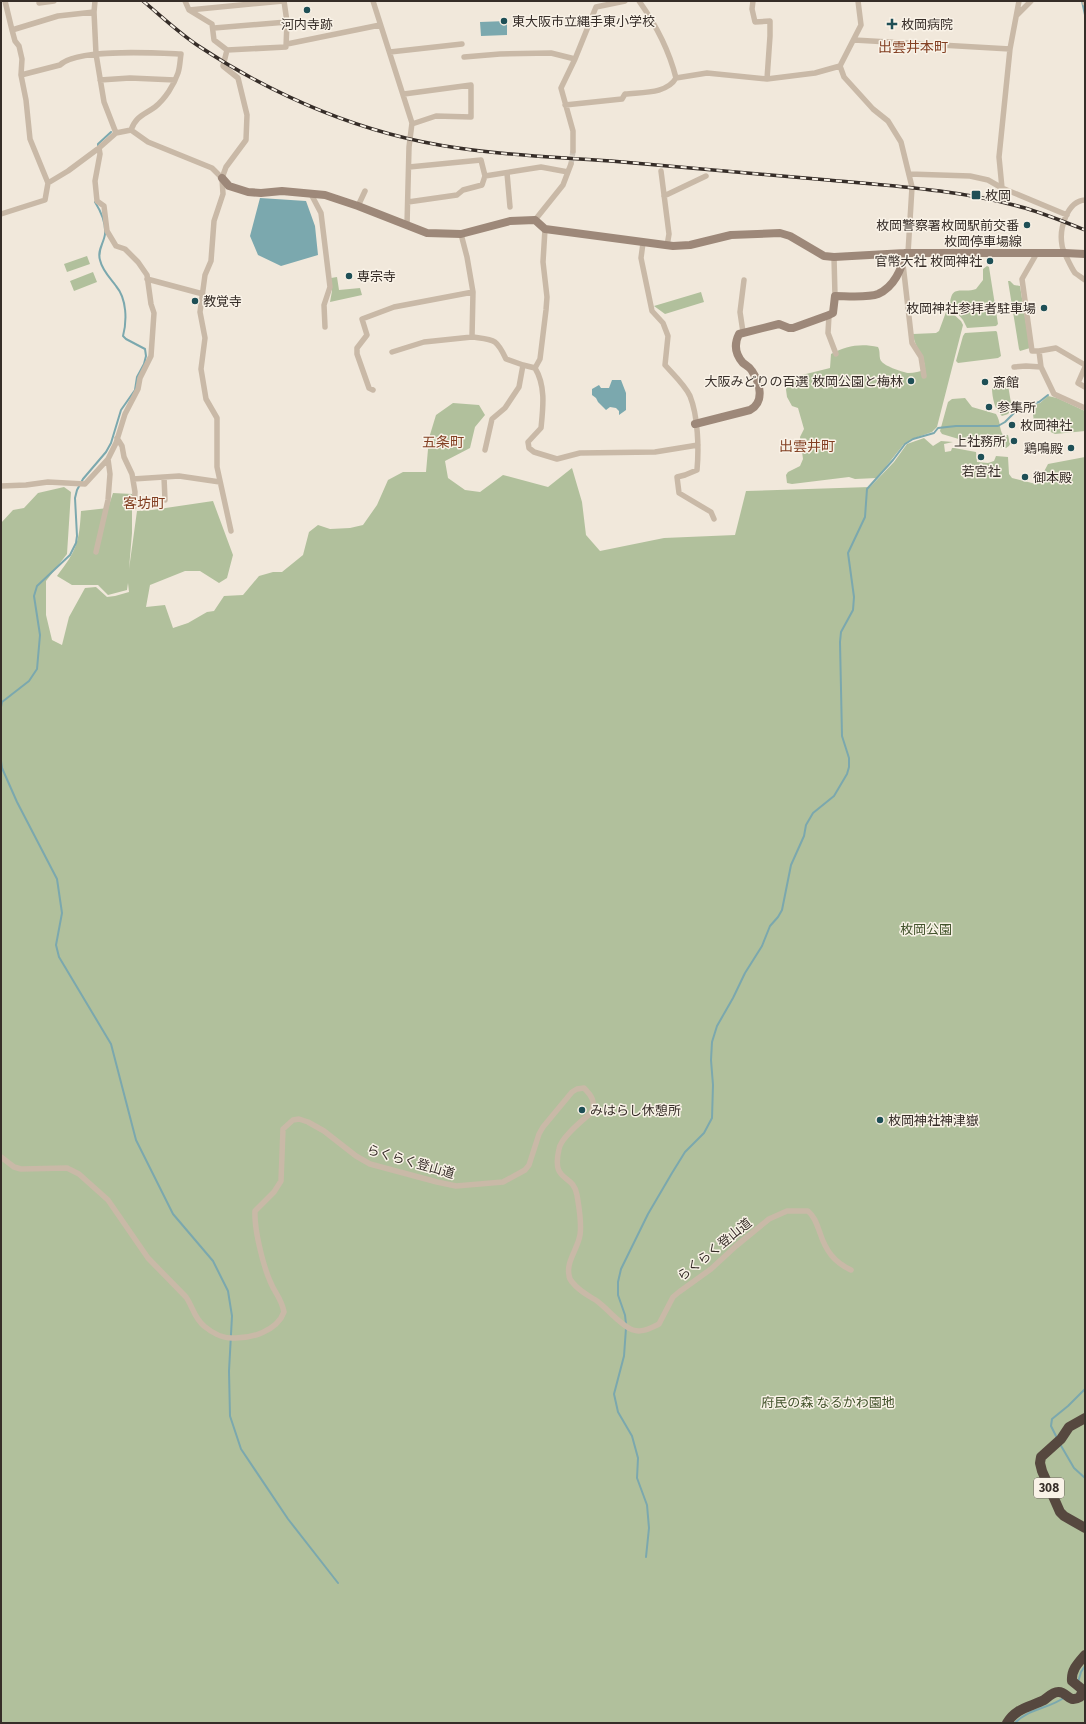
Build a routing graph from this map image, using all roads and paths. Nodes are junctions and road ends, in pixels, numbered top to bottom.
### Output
1 (5, 1) edge
2 (54, 1) edge
3 (95, 1) edge
4 (184, 1) edge
5 (284, 1) edge
6 (373, 1) edge
7 (625, 1) edge
8 (639, 1) edge
9 (753, 1) edge
10 (858, 1) edge
11 (1019, 1) edge
12 (1031, 1) edge
13 (39, 3) dead end
14 (189, 10) junction
15 (94, 12) junction
16 (1017, 15) junction
17 (287, 22) junction
18 (380, 25) junction
19 (214, 28) junction
20 (12, 30) junction
21 (854, 40) junction
22 (287, 44) junction
23 (462, 44) dead end
24 (1010, 49) junction
25 (227, 50) junction
26 (390, 52) junction
27 (96, 54) junction
28 (464, 57) dead end
29 (575, 59) junction
30 (840, 66) junction
31 (21, 74) junction
32 (676, 78) junction
33 (100, 80) junction
34 (175, 80) junction
35 (767, 80) junction
36 (404, 94) junction
37 (565, 105) junction
38 (412, 124) junction
39 (131, 130) junction
40 (116, 132) junction
41 (99, 148) junction
42 (572, 151) tunnel mouth
43 (571, 164) tunnel mouth
44 (409, 167) junction
45 (661, 171) dead end
46 (568, 172) junction
47 (507, 173) junction
48 (909, 174) junction
49 (485, 176) junction
50 (706, 176) dead end
51 (222, 178) junction
52 (48, 183) junction
53 (1002, 188) junction
54 (365, 190) dead end
55 (311, 194) junction
56 (664, 196) junction
57 (1085, 200) edge
58 (408, 202) junction
59 (358, 206) junction
60 (510, 207) dead end
61 (1, 214) edge
62 (1067, 215) junction
63 (536, 220) junction
64 (407, 225) junction
65 (545, 229) junction
66 (461, 234) junction
67 (644, 243) junction
68 (667, 246) junction
69 (907, 253) junction
70 (1037, 253) junction
71 (1065, 253) junction
72 (1085, 254) edge
73 (834, 257) junction
74 (903, 263) junction
75 (147, 279) junction
76 (744, 280) dead end
77 (1085, 280) edge
78 (473, 292) junction
79 (202, 294) junction
80 (834, 296) junction
81 (829, 315) junction
82 (325, 327) dead end
83 (743, 332) junction
84 (472, 337) junction
85 (1039, 351) junction
86 (392, 352) dead end
87 (836, 354) dead end
88 (523, 365) junction
89 (1085, 366) edge
90 (1014, 367) dead end
91 (1041, 367) junction
92 (535, 368) junction
93 (924, 376) dead end
94 (1085, 387) edge
95 (373, 390) dead end
96 (1085, 408) edge
97 (695, 424) junction
98 (118, 438) junction
99 (698, 445) junction
100 (485, 450) dead end
101 (108, 459) junction
102 (164, 477) junction
103 (133, 478) junction
104 (220, 482) junction
105 (1, 486) edge
106 (166, 500) dead end
107 (134, 507) dead end
108 (714, 519) dead end
109 (232, 531) dead end
110 (96, 552) dead end
111 (1, 1157) edge
112 (851, 1270) dead end
113 (1085, 1418) edge
114 (1085, 1528) edge
115 (1085, 1655) edge
116 (1007, 1723) edge

1 - 20 street
2 - 13 street
3 - 15 street
4 - 14 street
5 - 14 street
5 - 17 street
6 - 18 street
7 - 29 street
8 - 32 street
9 - 35 street
10 - 21 street
11 - 16 street
12 - 16 street
14 - 19 street
15 - 20 street
15 - 27 street
16 - 24 street
17 - 19 street
17 - 22 street
18 - 22 street
18 - 26 street
19 - 25 street
20 - 31 street
21 - 24 street
21 - 30 street
22 - 25 street
23 - 26 street
24 - 53 street
25 - 51 street
26 - 36 street
27 - 31 street
27 - 33 street
27 - 34 street
28 - 29 street
29 - 37 street
30 - 35 street
30 - 48 street
31 - 52 street
32 - 35 street
32 - 37 street
33 - 34 street
33 - 40 street
34 - 39 street
36 - 38 street
36 - 38 street
37 - 42 street
38 - 44 street
39 - 40 street
39 - 51 street
40 - 41 street
41 - 52 street
41 - 75 street
43 - 46 street
44 - 49 street
44 - 58 street
45 - 56 street
46 - 47 street
46 - 63 street
47 - 49 street
47 - 60 street
48 - 53 street
48 - 69 street
49 - 58 street
50 - 56 street
51 - 55 street
51 - 79 street
52 - 61 street
53 - 62 street
54 - 59 street
55 - 59 street
55 - 82 street
56 - 68 street
57 - 62 street
58 - 64 street
59 - 64 street
62 - 71 street
63 - 65 street
63 - 66 street
64 - 66 street
65 - 67 street
65 - 92 street
66 - 78 street
67 - 68 street
67 - 97 street
68 - 73 street
69 - 70 street, 枚岡停車場線
69 - 73 street, 枚岡停車場線
69 - 74 street
70 - 71 street, 枚岡停車場線
70 - 85 street
71 - 72 street, 枚岡停車場線
71 - 77 street
73 - 80 street
74 - 80 street
74 - 93 street
75 - 79 street
75 - 98 street
76 - 83 street
78 - 84 street
78 - 95 street
79 - 104 street
80 - 81 street
81 - 83 street
81 - 87 street
83 - 97 street
84 - 86 street
84 - 88 street
85 - 89 street
85 - 91 street
88 - 92 street
88 - 100 street
89 - 94 street
90 - 91 street
91 - 96 street
92 - 99 street
97 - 99 street
98 - 101 street
98 - 103 street
99 - 108 street
101 - 105 street
101 - 110 street
102 - 103 street
102 - 104 street
102 - 106 street
103 - 107 street
104 - 109 street
111 - 112 street, らくらく登山道
113 - 114 highway, 308
115 - 116 highway

